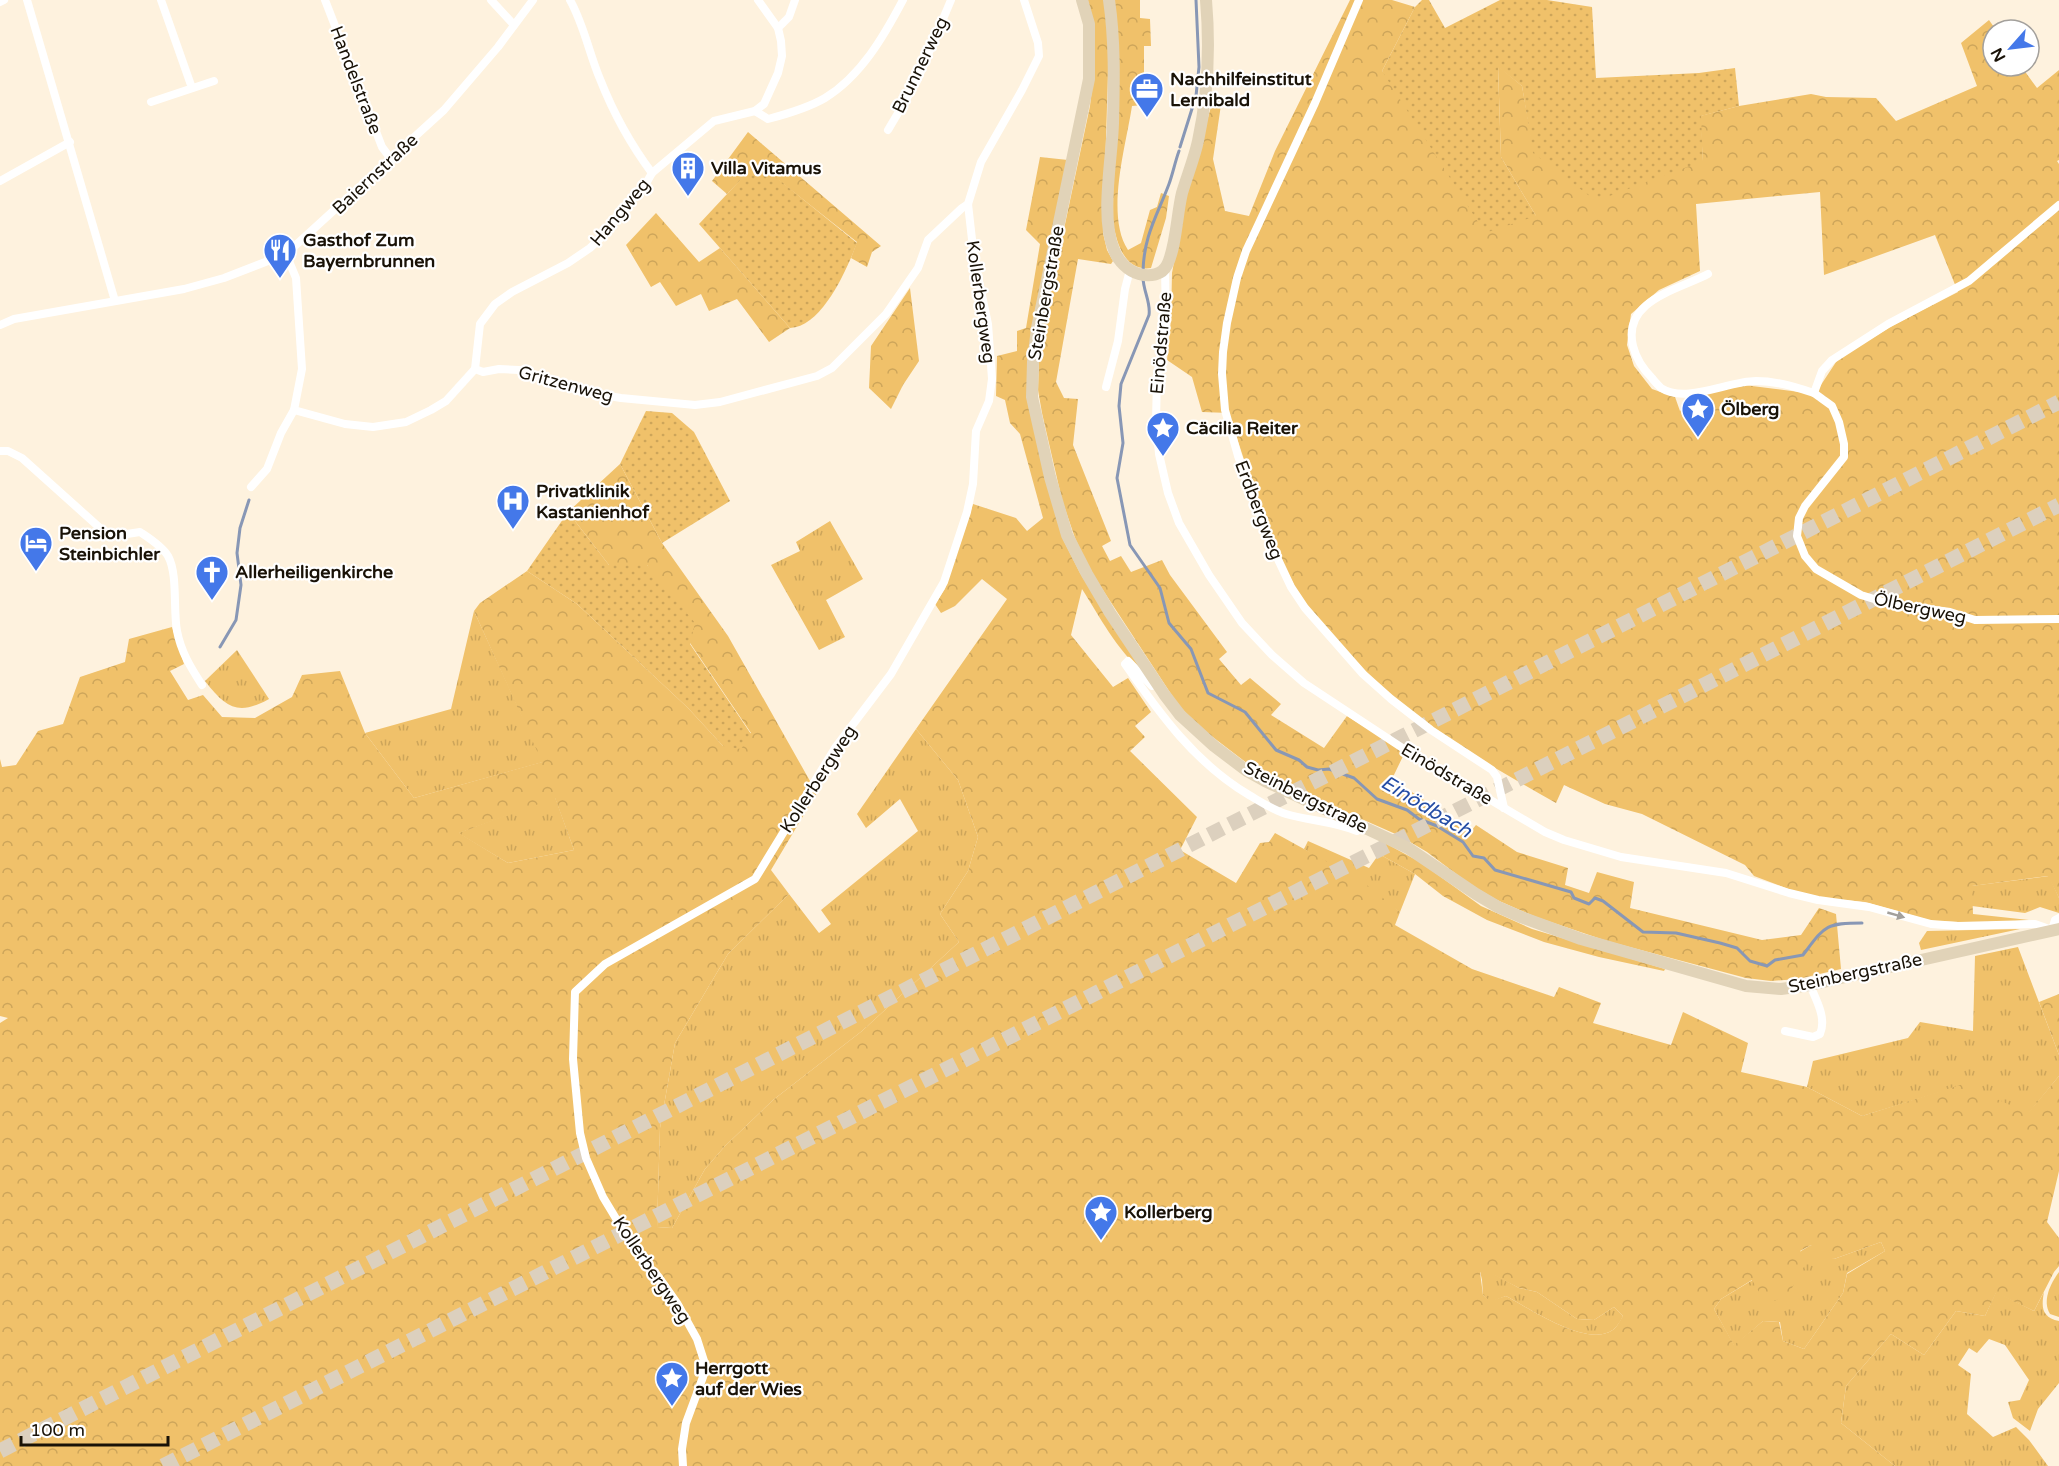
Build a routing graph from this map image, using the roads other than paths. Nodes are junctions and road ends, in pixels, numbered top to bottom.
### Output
1 (4, 0) edge
2 (27, 0) edge
3 (161, 0) edge
4 (325, 0) edge
5 (491, 0) edge
6 (533, 0) edge
7 (570, 0) edge
8 (758, 0) edge
9 (795, 0) edge
10 (903, 0) edge
11 (951, 0) edge
12 (1024, 0) edge
13 (1082, 0) edge
14 (1110, 0) edge
15 (1206, 0) edge
16 (1359, 0) edge
17 (0, 2) edge
18 (514, 25) junction
19 (778, 28) junction
20 (214, 81) dead end
21 (192, 88) junction
22 (151, 102) dead end
23 (755, 111) junction
24 (888, 130) dead end
25 (70, 142) junction
26 (391, 159) junction
27 (652, 173) junction
28 (0, 181) edge
29 (968, 204) junction
30 (2059, 205) edge
31 (286, 254) junction
32 (1161, 271) junction
33 (1133, 272) junction
34 (1708, 274) dead end
35 (115, 301) junction
36 (0, 325) edge
37 (475, 369) junction
38 (1106, 387) dead end
39 (1814, 393) junction
40 (294, 410) junction
41 (0, 452) edge
42 (251, 487) dead end
43 (2059, 619) edge
44 (1156, 684) junction
45 (202, 686) dead end
46 (1504, 808) junction
47 (1362, 826) junction
48 (2059, 918) edge
49 (2056, 929) edge
50 (1810, 985) junction
51 (1785, 1031) dead end
52 (683, 1466) edge

1 - 17 street
2 - 25 street
3 - 21 street
4 - 26 street, Handelstraße
5 - 18 street
6 - 18 street, Baiernstraße
7 - 27 street
8 - 19 street
9 - 19 street
10 - 23 street
11 - 24 street, Brunnerweg
12 - 29 street, Kollerbergweg
13 - 44 main road, Steinbergstraße
14 - 33 main road
15 - 32 main road
16 - 46 street, Erdbergweg
18 - 26 street, Baiernstraße
19 - 23 street
20 - 21 street
21 - 22 street
23 - 27 street, Hangweg
25 - 28 street
25 - 35 street
26 - 31 street, Baiernstraße
27 - 37 street, Hangweg
29 - 37 street, Gritzenweg
29 - 52 street, Kollerbergweg
30 - 39 street
31 - 35 street, Baiernstraße
31 - 40 street
32 - 33 main road
32 - 46 street, Einödstraße
33 - 38 street
34 - 39 street, Ölbergweg
35 - 36 street, Baiernstraße
37 - 40 street
39 - 43 street, Ölbergweg
40 - 42 street
41 - 45 street
44 - 47 main road, Steinbergstraße
44 - 47 street
46 -> 49 street, Einödstraße
47 - 50 main road, Steinbergstraße
48 - 49 street
49 - 50 main road, Steinbergstraße
50 - 51 street

